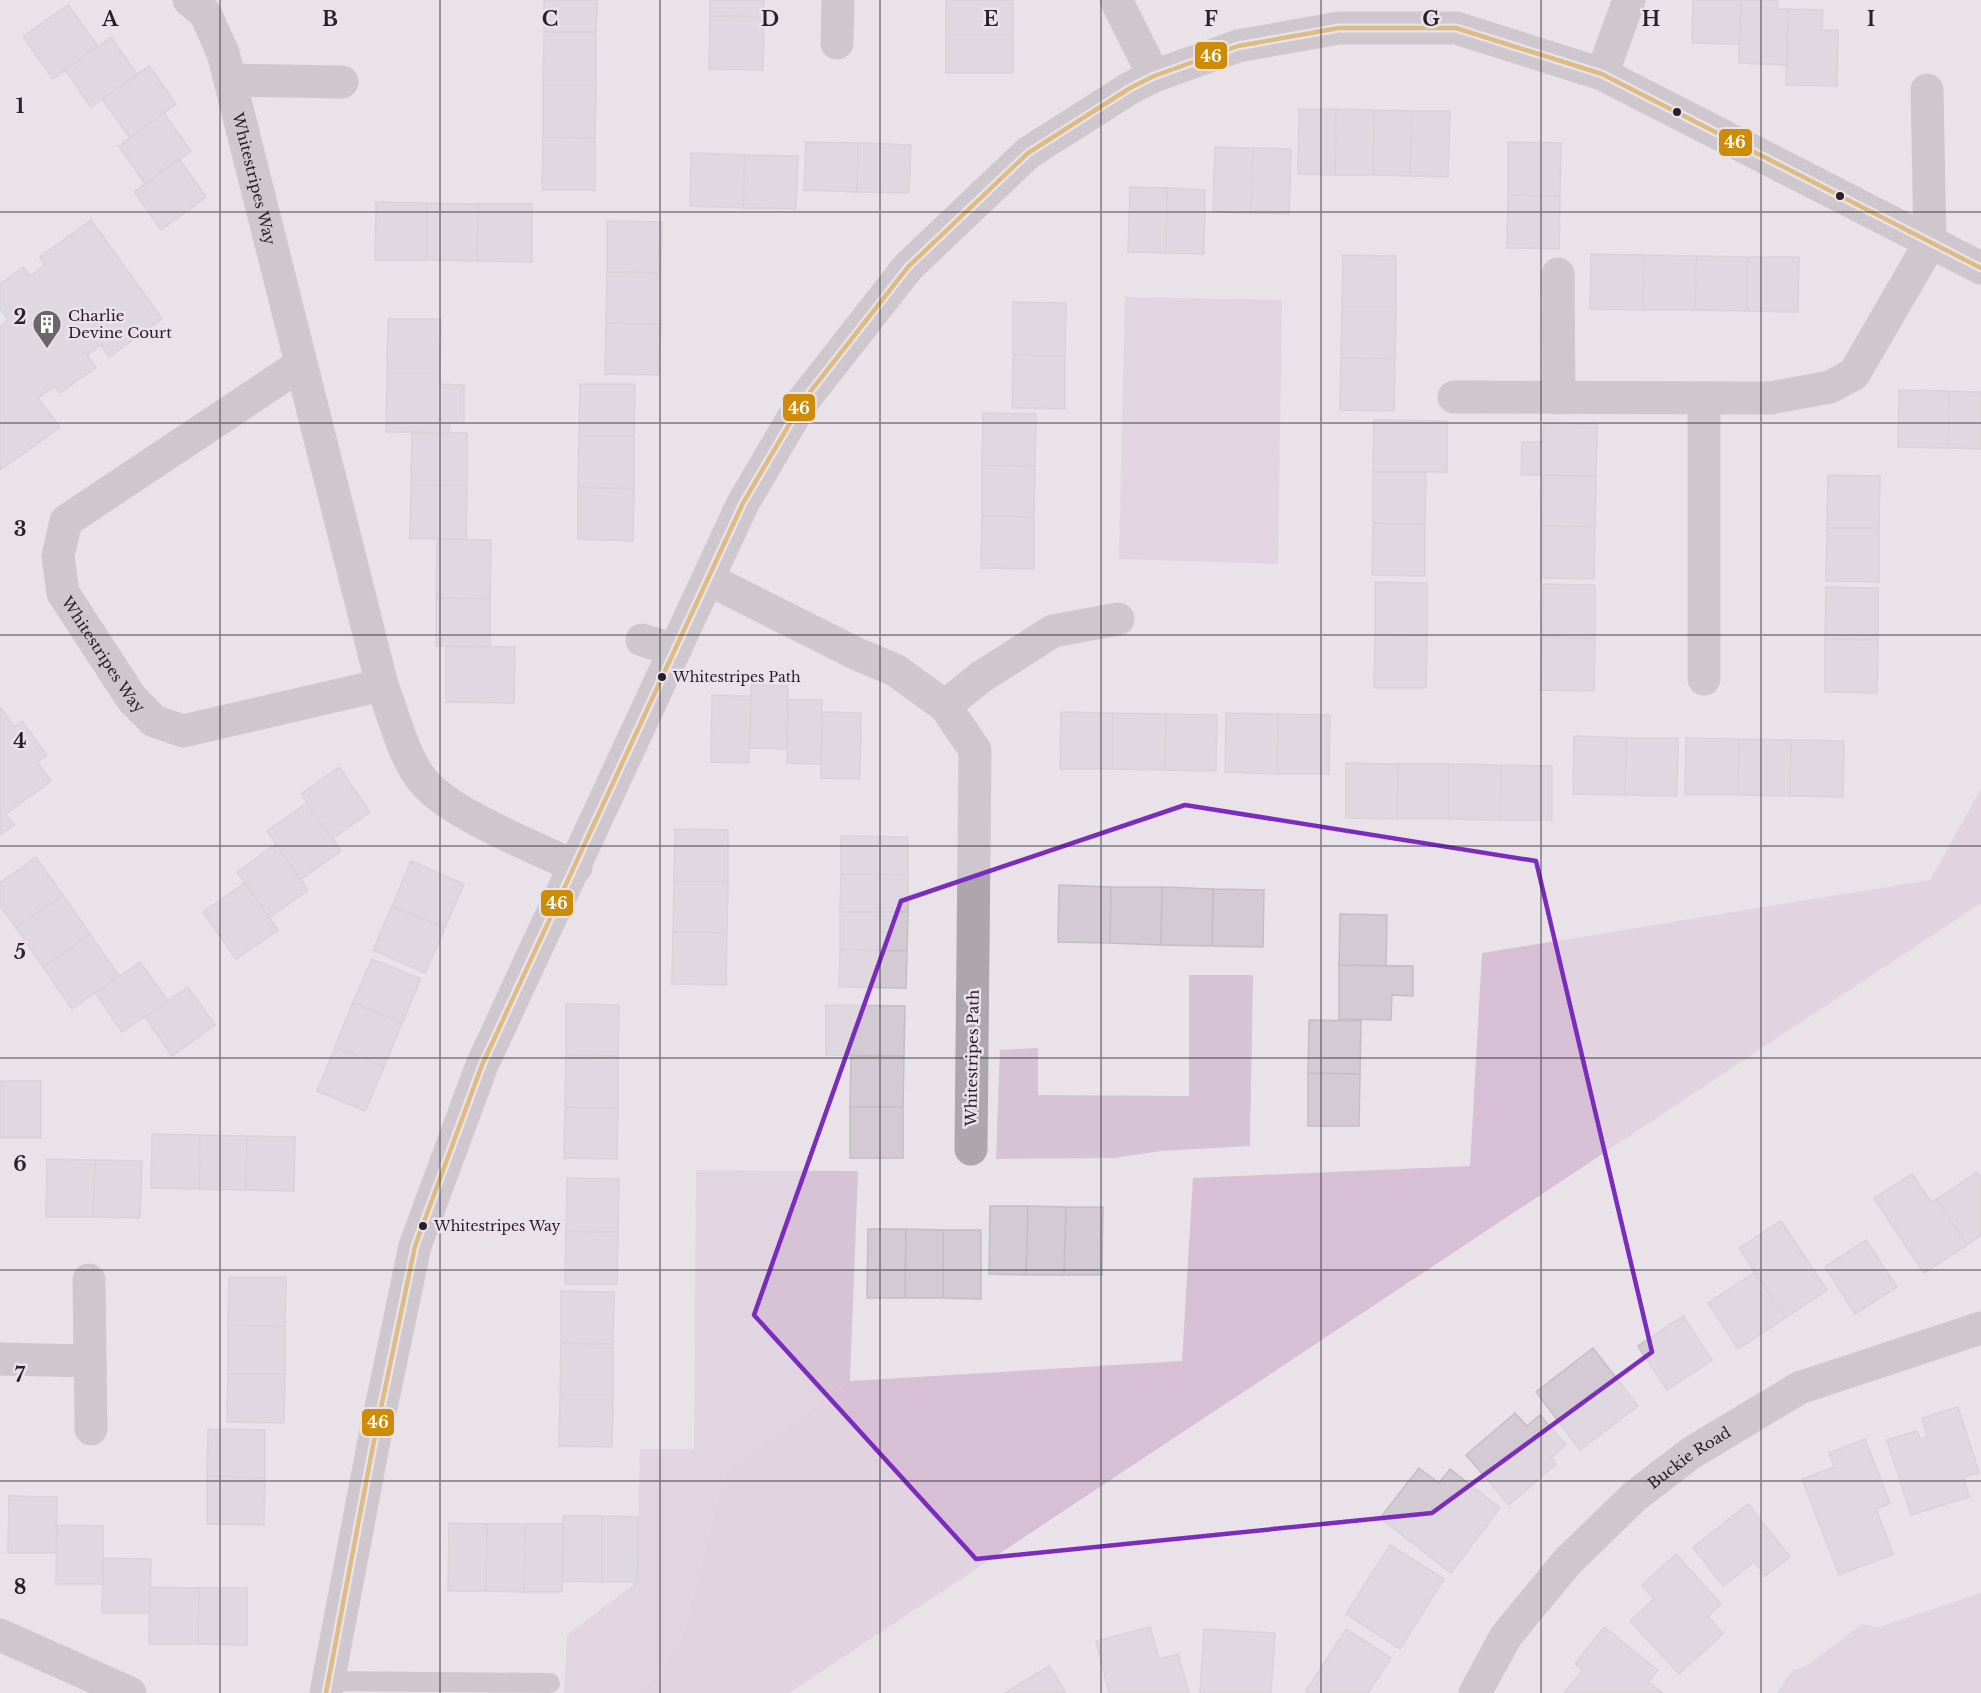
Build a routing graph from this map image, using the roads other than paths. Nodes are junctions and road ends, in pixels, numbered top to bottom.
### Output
1 (189, 0) edge
2 (838, 0) edge
3 (1116, 0) edge
4 (1629, 0) edge
5 (837, 43) dead end
6 (1602, 74) junction
7 (1154, 76) junction
8 (230, 80) junction
9 (342, 82) dead end
10 (1927, 90) dead end
11 (1930, 243) junction
12 (1981, 268) edge
13 (1558, 274) dead end
14 (300, 365) junction
15 (1454, 397) dead end
16 (1559, 398) junction
17 (1704, 398) junction
18 (708, 579) junction
19 (1118, 619) dead end
20 (642, 640) dead end
21 (675, 650) junction
22 (1704, 679) dead end
23 (382, 685) junction
24 (945, 706) junction
25 (576, 867) junction
26 (971, 1149) dead end
27 (89, 1280) dead end
28 (1981, 1328) edge
29 (0, 1359) edge
30 (90, 1361) junction
31 (91, 1429) dead end
32 (0, 1635) edge
33 (550, 1683) dead end
34 (327, 1687) edge
35 (130, 1693) edge
36 (1475, 1693) edge

1 - 8 street, Whitestripes Way
2 - 5 street
3 - 7 street
4 - 6 street
6 - 7 street
6 - 11 street
7 - 18 street
8 - 9 street
8 - 14 street, Whitestripes Way
10 - 11 street
11 - 12 street
11 - 17 street
13 - 16 street
14 - 23 street, Whitestripes Way
14 - 23 street, Whitestripes Way
15 - 16 street
16 - 17 street
17 - 22 street
18 - 21 street
18 - 24 street, Whitestripes Path
19 - 24 street
20 - 21 street
21 - 25 street
23 - 25 street, Whitestripes Way
24 - 26 street, Whitestripes Path
25 - 34 street
27 - 30 street
28 - 36 street, Buckie Road
29 - 30 street
30 - 31 street
32 - 35 street
33 - 34 lane

